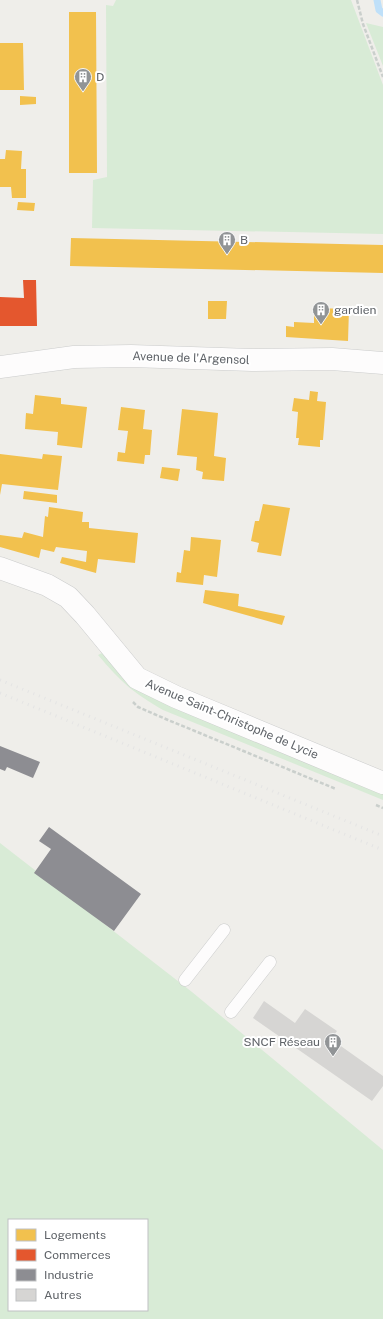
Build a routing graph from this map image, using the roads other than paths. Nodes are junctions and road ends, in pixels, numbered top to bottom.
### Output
1 (383, 363) edge
2 (0, 366) edge
3 (0, 568) edge
4 (383, 783) edge
5 (224, 930) dead end
6 (270, 962) dead end
7 (185, 980) dead end
8 (231, 1012) dead end

1 - 2 street, Avenue de l'Argensol
3 - 4 street, Avenue Saint-Christophe de Lycie
5 - 7 lane
6 - 8 lane

